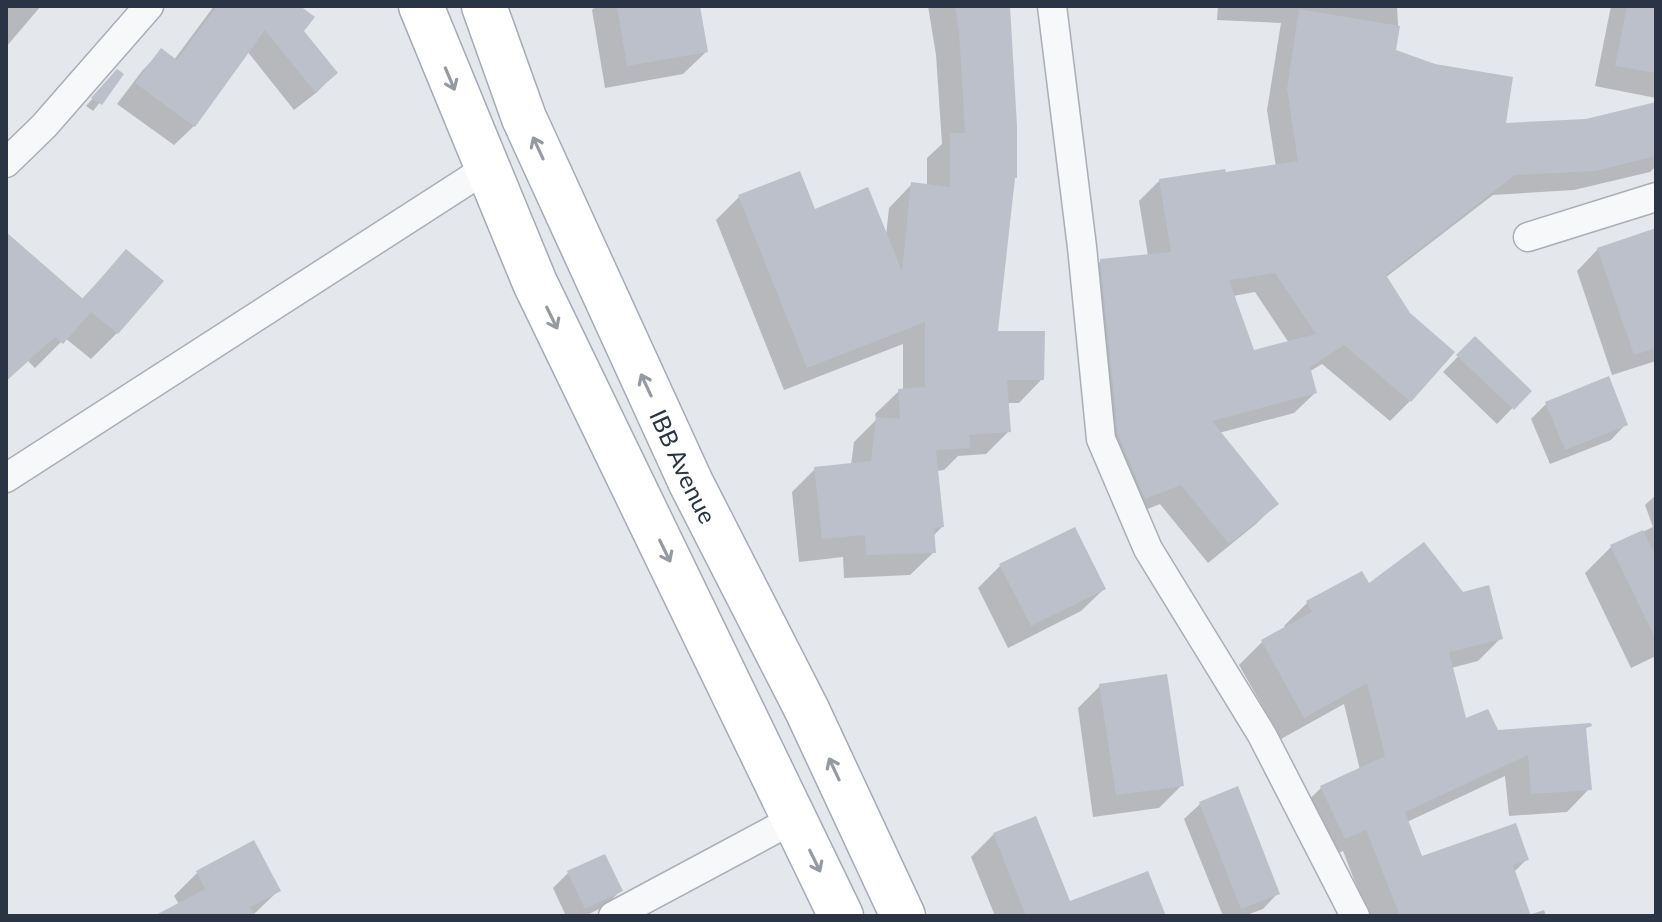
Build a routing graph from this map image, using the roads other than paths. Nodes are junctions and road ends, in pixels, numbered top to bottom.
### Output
1 (149, 6) edge
2 (421, 6) edge
3 (484, 6) edge
4 (1052, 6) edge
5 (6, 163) edge
6 (487, 168) junction
7 (1656, 197) edge
8 (1528, 237) dead end
9 (6, 478) edge
10 (794, 819) junction
11 (613, 916) edge
12 (841, 916) edge
13 (903, 916) edge
14 (1355, 916) edge

1 - 5 street
2 -> 6 main road
13 -> 3 main road, IBB Avenue
4 - 14 street
6 - 9 street
6 -> 10 main road
7 - 8 street
10 - 11 street
10 -> 12 main road

